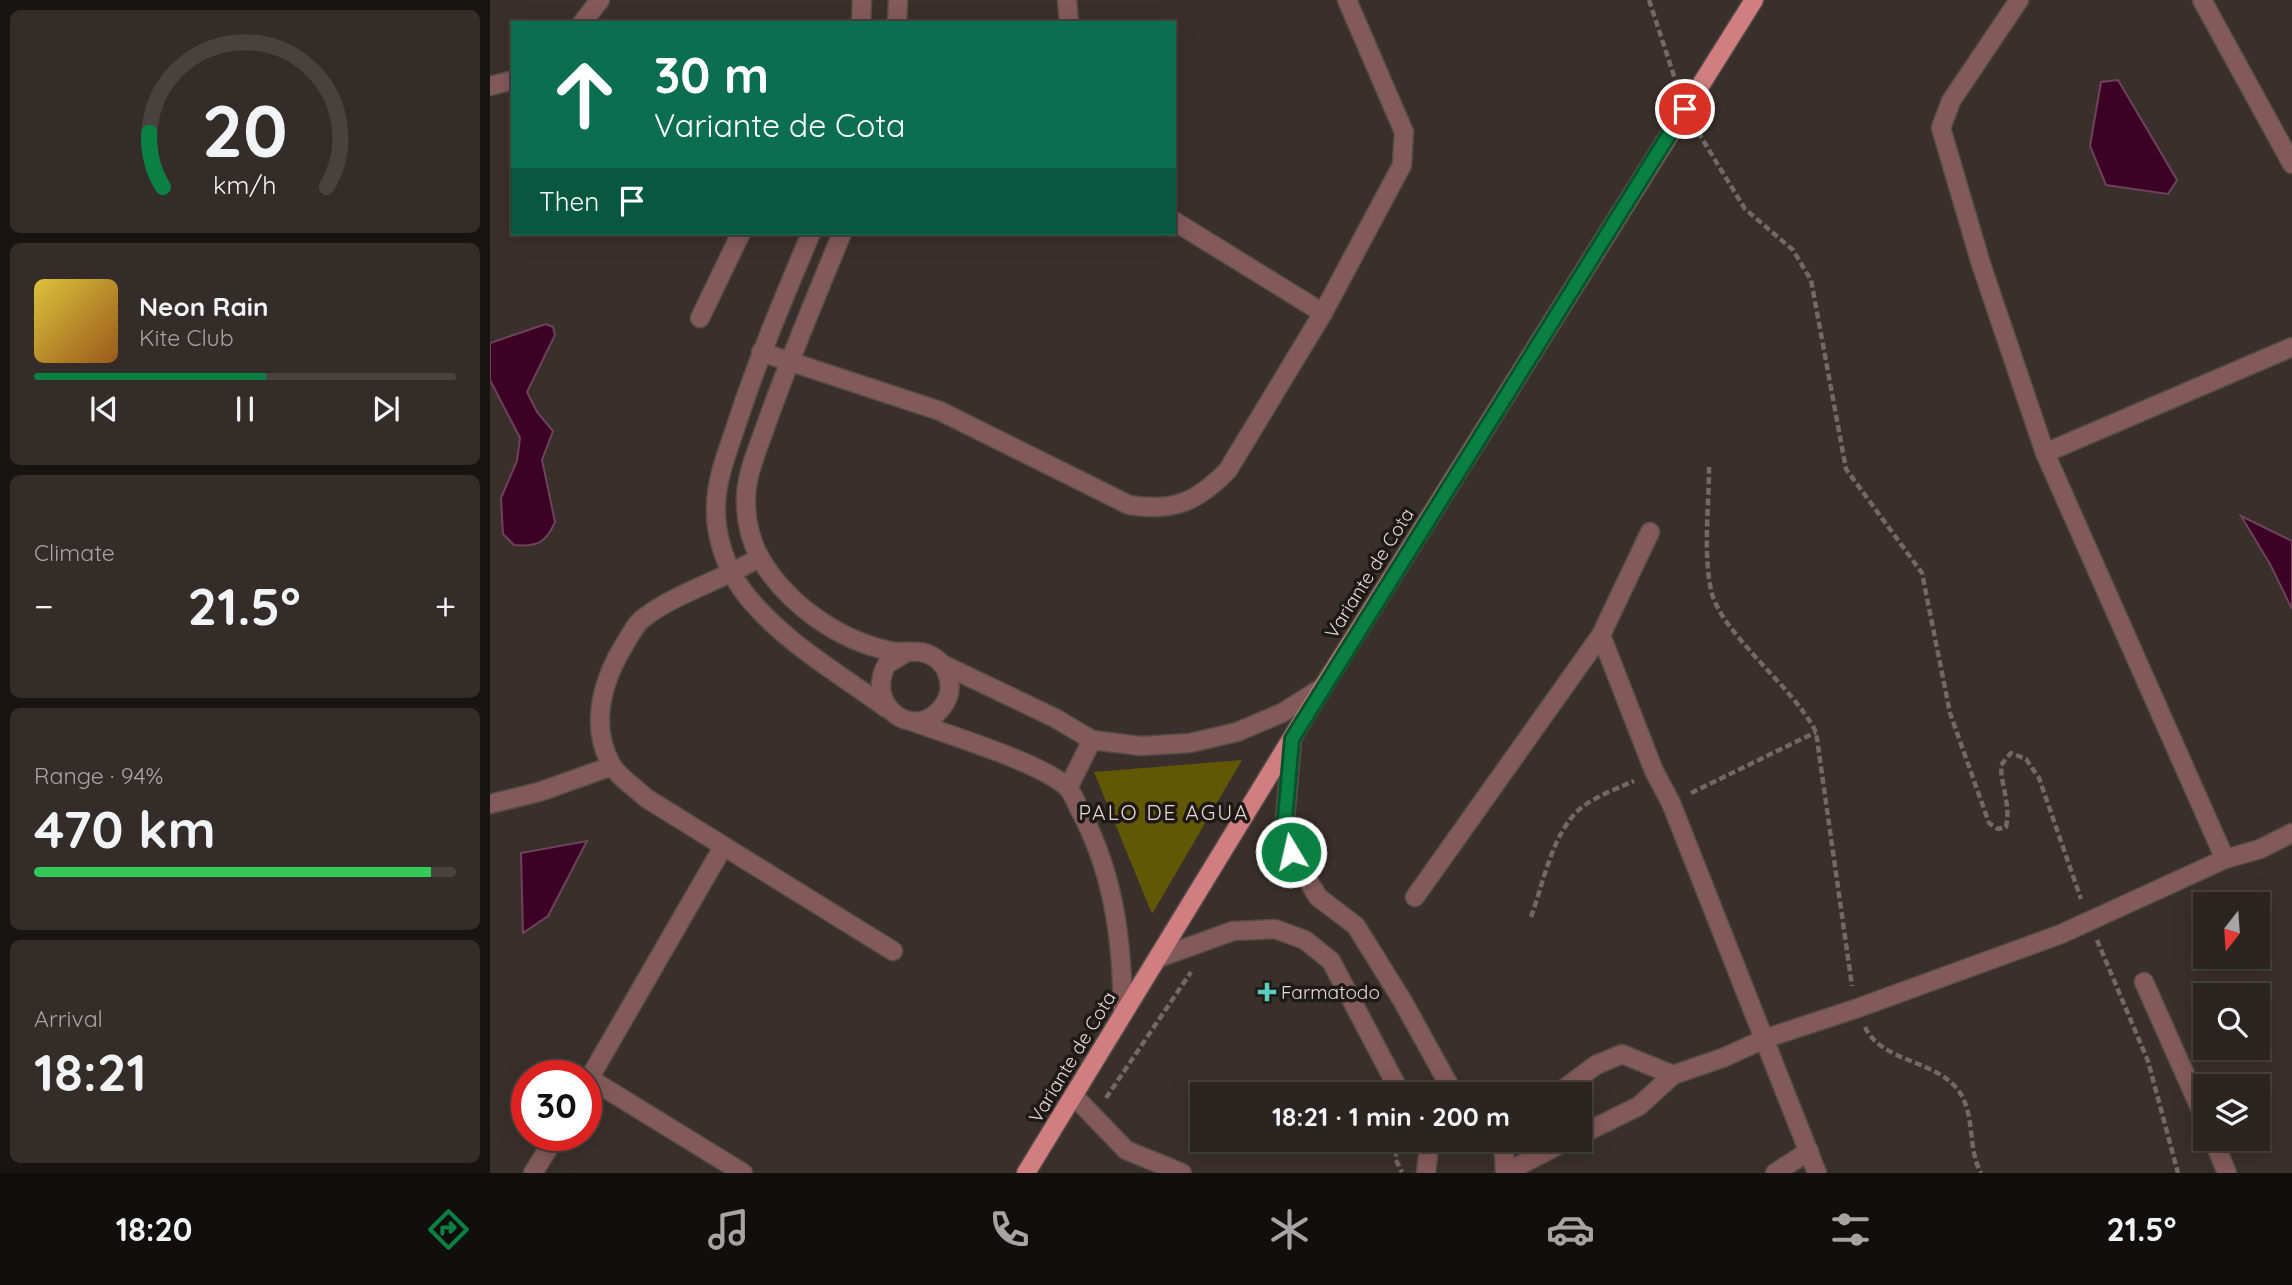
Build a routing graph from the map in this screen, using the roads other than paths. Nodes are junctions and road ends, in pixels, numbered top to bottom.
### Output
1 (600, 0) edge
2 (862, 0) edge
3 (898, 0) edge
4 (1067, 0) edge
5 (1347, 0) edge
6 (1754, 0) edge
7 (2019, 0) edge
8 (2202, 0) edge
9 (584, 21) edge
10 (861, 21) edge
11 (897, 21) edge
12 (1069, 21) edge
13 (511, 81) edge
14 (490, 86) edge
15 (2292, 163) edge
16 (1176, 222) edge
17 (740, 235) edge
18 (810, 235) edge
19 (841, 235) edge
20 (1323, 313) junction
21 (700, 318) dead end
22 (2292, 347) edge
23 (761, 352) junction
24 (789, 360) junction
25 (2045, 453) junction
26 (1650, 533) dead end
27 (760, 557) junction
28 (732, 575) junction
29 (1601, 635) junction
30 (907, 652) junction
31 (942, 664) junction
32 (1323, 687) junction
33 (904, 718) junction
34 (1292, 739) junction
35 (1092, 740) junction
36 (612, 765) junction
37 (1068, 788) junction
38 (490, 804) edge
39 (2292, 833) edge
40 (723, 847) junction
41 (2225, 859) junction
42 (1415, 897) dead end
43 (893, 951) dead end
44 (1158, 958) junction
45 (2144, 982) dead end
46 (1123, 1013) junction
47 (1763, 1039) junction
48 (600, 1060) edge
49 (1674, 1075) junction
50 (1395, 1082) edge
51 (1447, 1082) edge
52 (1573, 1082) edge
53 (602, 1089) edge
54 (2193, 1092) edge
55 (1073, 1095) junction
56 (1592, 1129) edge
57 (547, 1151) edge
58 (1809, 1151) junction
59 (2218, 1151) edge
60 (1427, 1152) edge
61 (1503, 1152) edge
62 (1545, 1152) edge
63 (1422, 1172) edge
64 (533, 1173) edge
65 (743, 1173) edge
66 (1026, 1173) edge
67 (1182, 1173) edge
68 (1505, 1173) edge
69 (1775, 1173) edge
70 (1817, 1173) edge
71 (2227, 1173) edge

1 - 9 street
2 - 10 street
3 - 11 street
4 - 12 street
5 - 20 street
6 - 32 main road, Variante de Cota
7 - 25 street
8 - 15 street
13 - 14 street
16 - 20 street
17 - 21 street
18 - 23 street
19 - 24 street
20 - 24 street
22 - 25 street
23 - 24 street
23 - 28 street
24 - 27 street
25 - 41 street
26 - 29 street
27 - 28 street
27 - 30 street
28 - 33 street
28 - 36 street
29 - 42 street
29 - 47 street
30 - 31 street
30 - 33 street
31 - 33 street
31 - 35 street
32 - 34 main road, Variante de Cota
32 - 35 street
33 - 37 street
34 - 44 main road, Variante de Cota
34 - 51 street
35 - 37 street
36 - 38 street
36 - 40 street
37 - 46 street
39 - 41 street
40 - 43 street
40 - 48 street
41 - 47 street
44 - 46 main road, Variante de Cota
44 - 50 street
45 - 54 street
46 - 55 main road, Variante de Cota
47 - 49 street
47 - 58 street
49 - 52 street
49 - 56 street
53 - 65 street
55 - 66 main road, Variante de Cota
55 - 67 street
57 - 64 street
58 - 69 street
58 - 70 street
59 - 71 street
60 - 63 street
61 - 68 street
62 - 68 street

